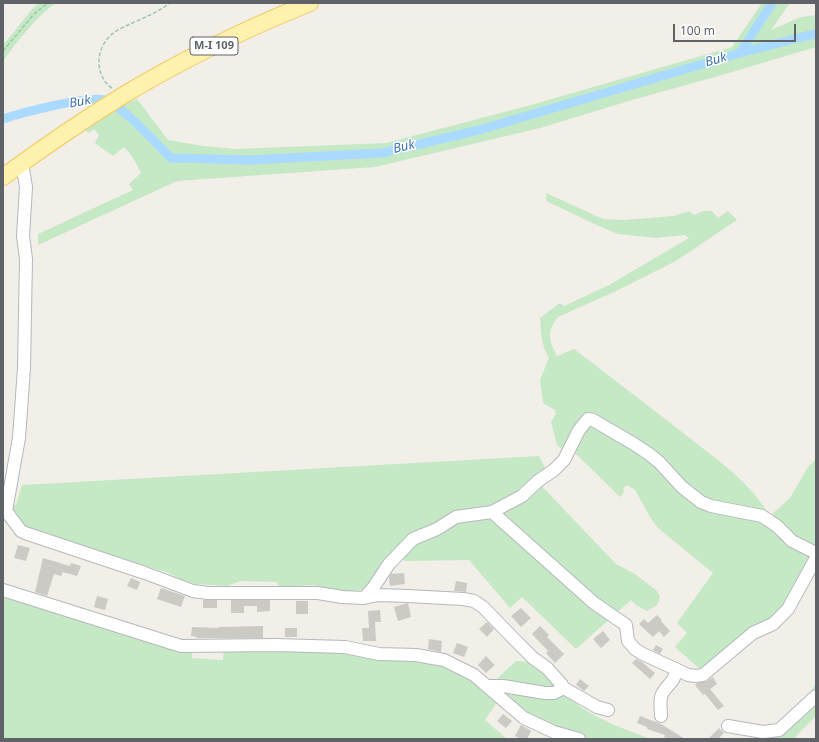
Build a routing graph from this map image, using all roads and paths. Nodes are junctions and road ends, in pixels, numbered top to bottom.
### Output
1 (48, 3) edge
2 (170, 3) edge
3 (310, 3) edge
4 (3, 51) edge
5 (124, 95) junction
6 (22, 163) junction
7 (3, 177) edge
8 (4, 512) edge
9 (492, 512) junction
10 (816, 552) edge
11 (816, 558) edge
12 (3, 590) edge
13 (364, 598) junction
14 (676, 669) junction
15 (488, 686) junction
16 (562, 687) junction
17 (816, 696) edge
18 (608, 710) dead end
19 (661, 716) dead end
20 (728, 726) dead end
21 (578, 739) edge

1 - 4 path
2 - 5 path
3 - 5 main road, M-I 109
5 - 6 main road, M-I 109
6 - 7 main road, M-I 109
6 - 8 street
8 - 13 street
9 - 10 street
9 - 13 street
9 - 14 street
11 - 14 street
12 - 15 street
13 - 16 street
14 - 19 street
15 - 16 street
15 - 21 street
16 - 18 street
17 - 20 street

